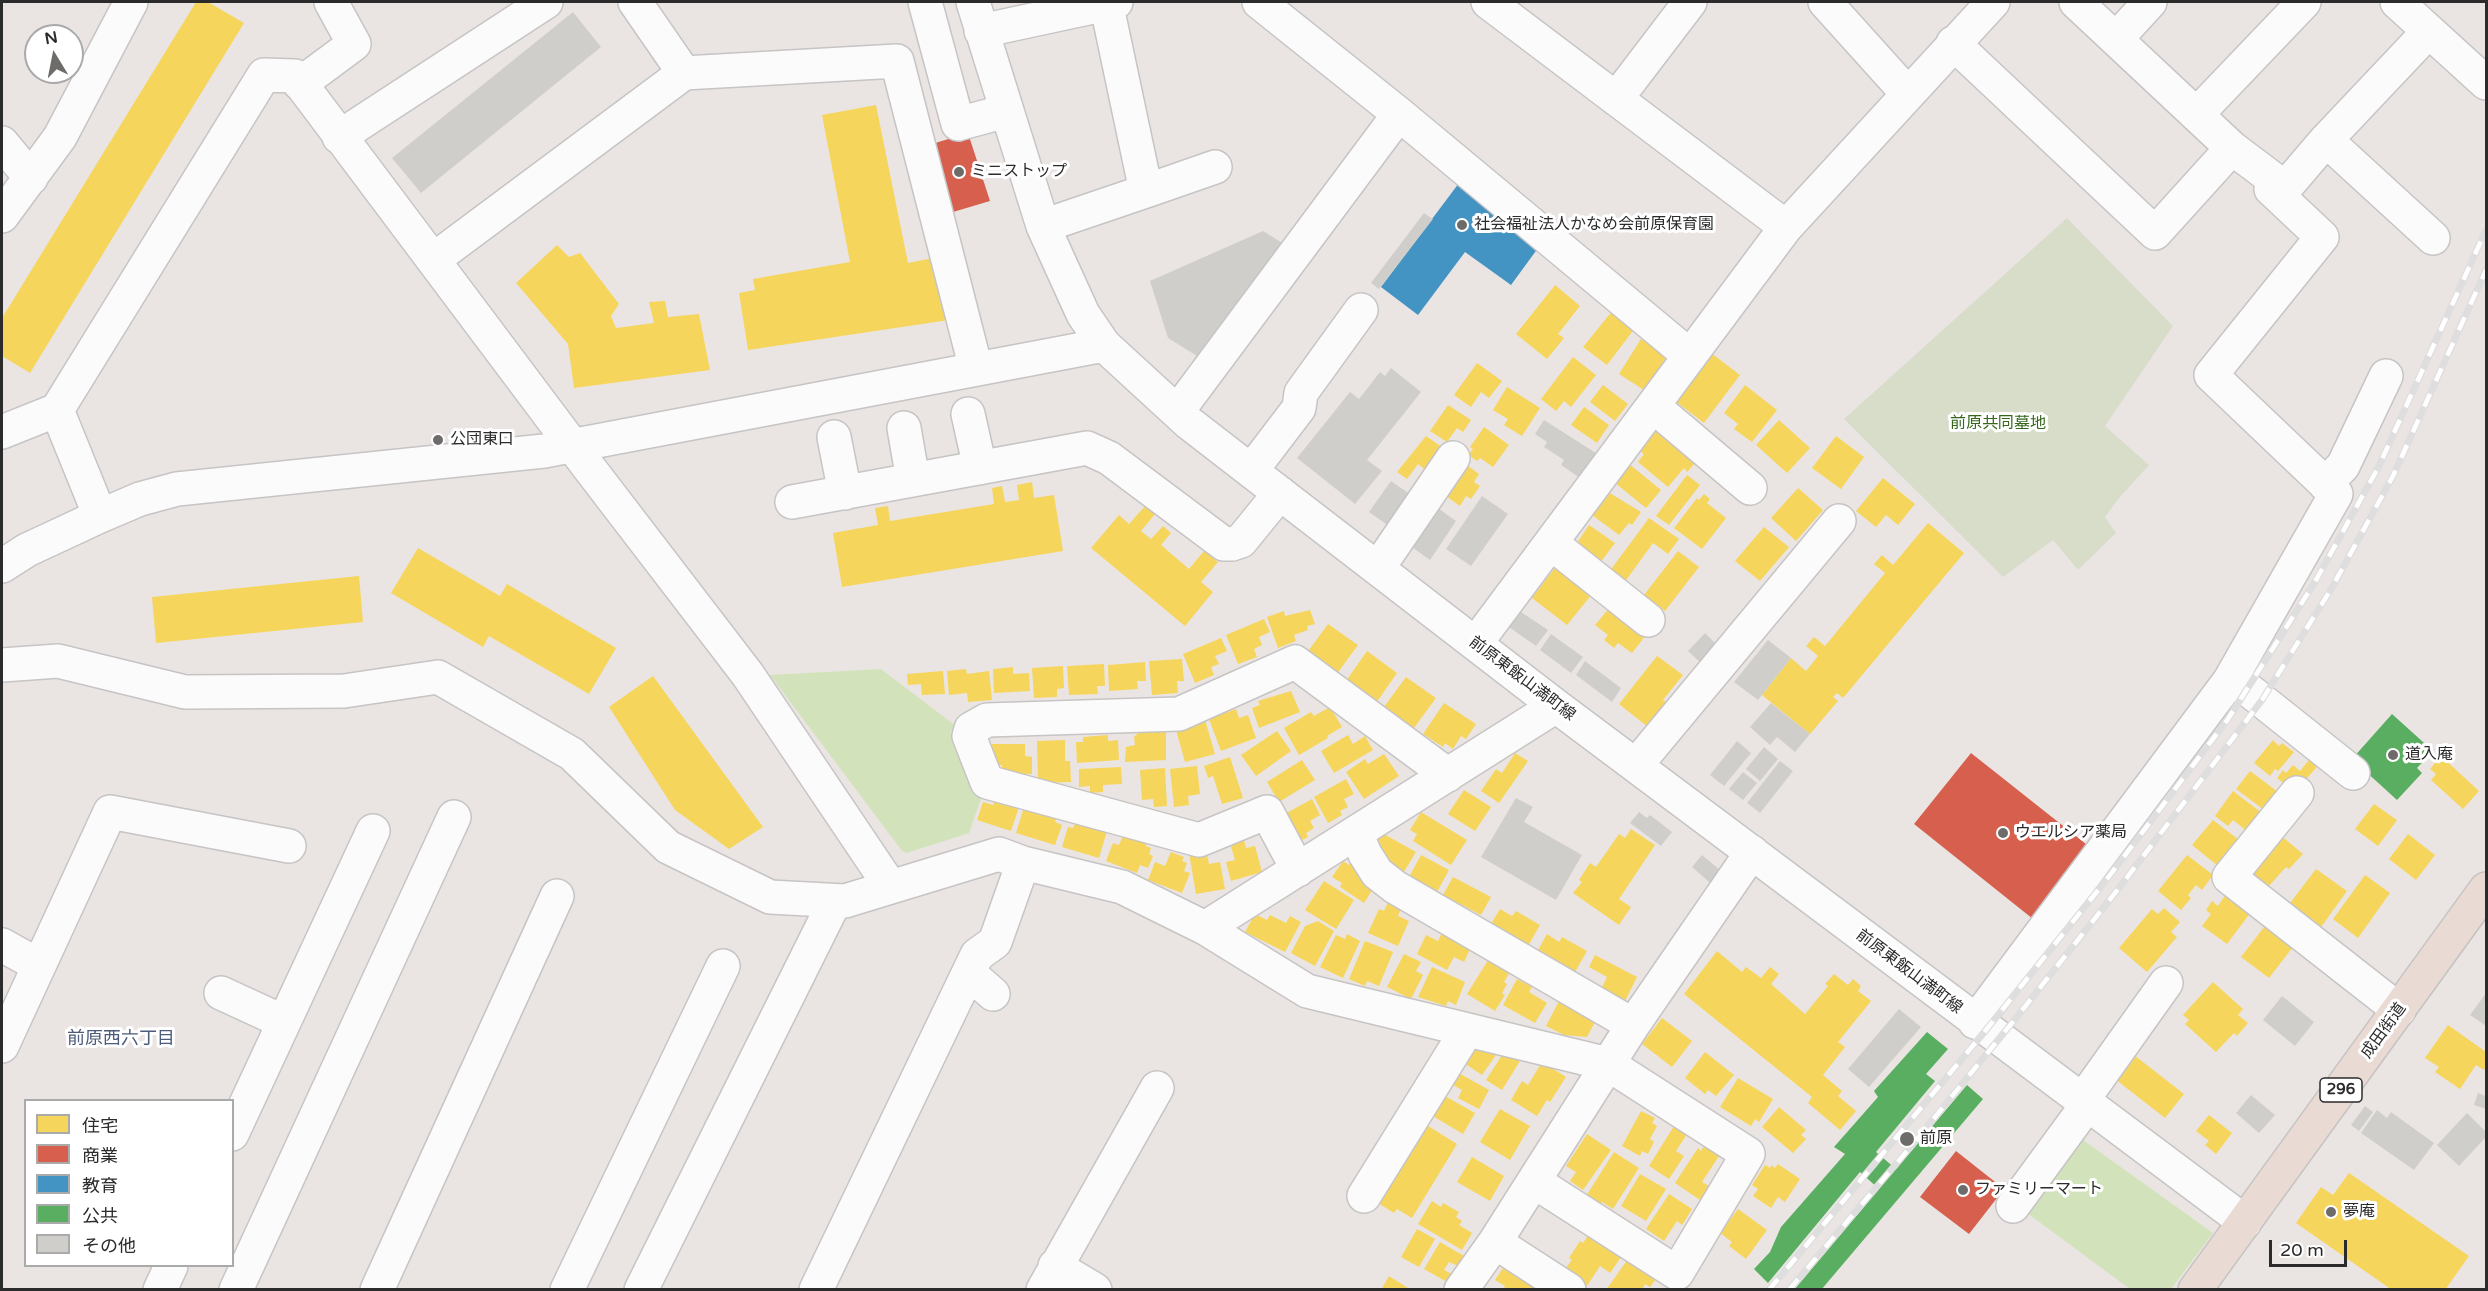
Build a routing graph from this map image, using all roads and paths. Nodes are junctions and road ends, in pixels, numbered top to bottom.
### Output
1 (130, 2) edge
2 (331, 2) edge
3 (546, 2) edge
4 (635, 2) edge
5 (925, 2) edge
6 (1110, 2) edge
7 (1259, 2) edge
8 (1690, 2) edge
9 (1825, 2) edge
10 (1993, 2) edge
11 (2076, 2) edge
12 (2150, 2) edge
13 (2304, 2) edge
14 (2397, 2) edge
15 (1499, 5) edge
16 (977, 16) edge
17 (2429, 31) junction
18 (2116, 39) junction
19 (1953, 44) junction
20 (684, 73) junction
21 (2487, 83) edge
22 (300, 84) junction
23 (1907, 93) junction
24 (1616, 99) junction
25 (1006, 111) junction
26 (1399, 114) junction
27 (2197, 114) junction
28 (339, 137) junction
29 (2326, 140) junction
30 (2, 143) edge
31 (2232, 148) junction
32 (1215, 166) dead end
33 (31, 178) junction
34 (2277, 182) junction
35 (1146, 191) junction
36 (2, 216) edge
37 (1043, 226) junction
38 (1786, 227) junction
39 (2433, 238) dead end
40 (433, 260) junction
41 (1361, 310) dead end
42 (1104, 345) junction
43 (1690, 356) junction
44 (976, 369) junction
45 (2386, 376) dead end
46 (1653, 406) junction
47 (57, 410) junction
48 (1177, 412) junction
49 (968, 414) dead end
50 (904, 428) dead end
51 (2, 432) edge
52 (834, 437) dead end
53 (574, 446) junction
54 (1453, 458) dead end
55 (980, 468) junction
56 (1251, 471) junction
57 (913, 480) junction
58 (2325, 484) junction
59 (1750, 488) dead end
60 (844, 493) junction
61 (1280, 493) junction
62 (792, 502) dead end
63 (100, 516) junction
64 (1839, 521) dead end
65 (1551, 543) junction
66 (2, 566) edge
67 (1378, 568) junction
68 (1648, 620) dead end
69 (1476, 643) junction
70 (2, 666) edge
71 (2230, 680) junction
72 (1557, 706) junction
73 (1637, 764) junction
74 (2353, 773) dead end
75 (1448, 775) junction
76 (2297, 793) dead end
77 (454, 817) dead end
78 (373, 831) dead end
79 (1356, 833) junction
80 (289, 846) dead end
81 (1752, 852) junction
82 (1023, 863) junction
83 (1298, 870) junction
84 (890, 885) junction
85 (2485, 895) edge
86 (556, 896) dead end
87 (835, 901) junction
88 (1205, 928) junction
89 (2, 945) edge
90 (38, 965) junction
91 (723, 966) dead end
92 (969, 972) junction
93 (2166, 982) dead end
94 (221, 993) dead end
95 (993, 994) dead end
96 (2399, 1010) junction
97 (284, 1022) junction
98 (1975, 1022) junction
99 (1633, 1025) junction
100 (1467, 1030) junction
101 (2, 1046) edge
102 (1608, 1064) junction
103 (1156, 1088) dead end
104 (2085, 1103) junction
105 (234, 1130) edge
106 (1535, 1182) junction
107 (1364, 1196) dead end
108 (2013, 1206) dead end
109 (2245, 1222) junction
110 (1495, 1242) junction
111 (171, 1267) edge
112 (1049, 1278) edge
113 (160, 1290) edge
114 (236, 1290) edge
115 (377, 1290) edge
116 (567, 1290) edge
117 (641, 1290) edge
118 (816, 1290) edge
119 (1095, 1290) edge
120 (1461, 1290) edge
121 (1569, 1290) edge
122 (2195, 1290) edge

1 - 33 street
2 - 22 street
3 - 28 street
4 - 20 street
5 - 25 street
6 - 16 street
6 - 35 street
7 - 26 street
8 - 24 street
9 - 23 street
10 - 19 street
11 - 18 street
12 - 18 street
13 - 27 street
14 - 17 street
15 - 24 street
16 - 25 street, 前原東飯山満町線
17 - 21 street
17 - 29 street
18 - 27 street
19 - 23 street
19 - 31 street
20 - 40 street
20 - 44 street
22 - 28 street
22 - 47 street
23 - 38 street
24 - 38 street
25 - 37 street, 前原東飯山満町線
26 - 43 street
26 - 48 street
27 - 31 street
28 - 40 street
29 - 34 street
29 - 39 street
30 - 33 street
31 - 34 street
32 - 35 street
33 - 36 street
34 - 58 street
35 - 37 street
37 - 42 street, 前原東飯山満町線
38 - 43 street
40 - 53 street
41 - 56 street
42 - 44 street
42 - 48 street, 前原東飯山満町線
43 - 46 street
44 - 53 street
45 - 58 street
46 - 59 street
46 - 65 street
47 - 51 street
47 - 63 street
48 - 56 street, 前原東飯山満町線
49 - 55 street
50 - 57 street
52 - 60 street
53 - 63 street
53 - 84 street
54 - 67 street
55 - 57 street
55 - 61 street
56 - 61 street, 前原東飯山満町線
57 - 60 street
58 - 71 street
60 - 62 street
61 - 67 street, 前原東飯山満町線
63 - 66 street
64 - 73 street
65 - 68 street
65 - 69 street
67 - 69 street, 前原東飯山満町線
69 - 72 street, 前原東飯山満町線
70 - 87 street
71 - 74 street
71 - 98 street
72 - 73 street, 前原東飯山満町線
72 - 75 street
73 - 81 street, 前原東飯山満町線
75 - 79 street
75 - 83 street
76 - 96 street
77 - 114 street
78 - 97 street
79 - 83 street
79 - 99 street
80 - 90 street
81 - 98 street, 前原東飯山満町線
81 - 99 street
82 - 84 street
82 - 88 street
82 - 92 street
83 - 88 street
84 - 87 street
85 - 96 highway, 成田街道 / 296
86 - 115 street
87 - 117 street
88 - 100 street
89 - 90 street
90 - 101 street
91 - 116 street
92 - 95 street
92 - 118 street
93 - 104 street
94 - 97 street
96 - 109 highway, 成田街道 / 296
97 - 105 street
98 - 104 street, 前原東飯山満町線
99 - 102 street
100 - 102 street
100 - 107 street
102 - 106 street
102 - 106 street
103 - 112 street
104 - 108 street
104 - 109 street, 前原東飯山満町線
106 - 110 street
109 - 122 highway, 成田街道 / 296
110 - 120 street
110 - 121 street
111 - 113 street
112 - 119 street

